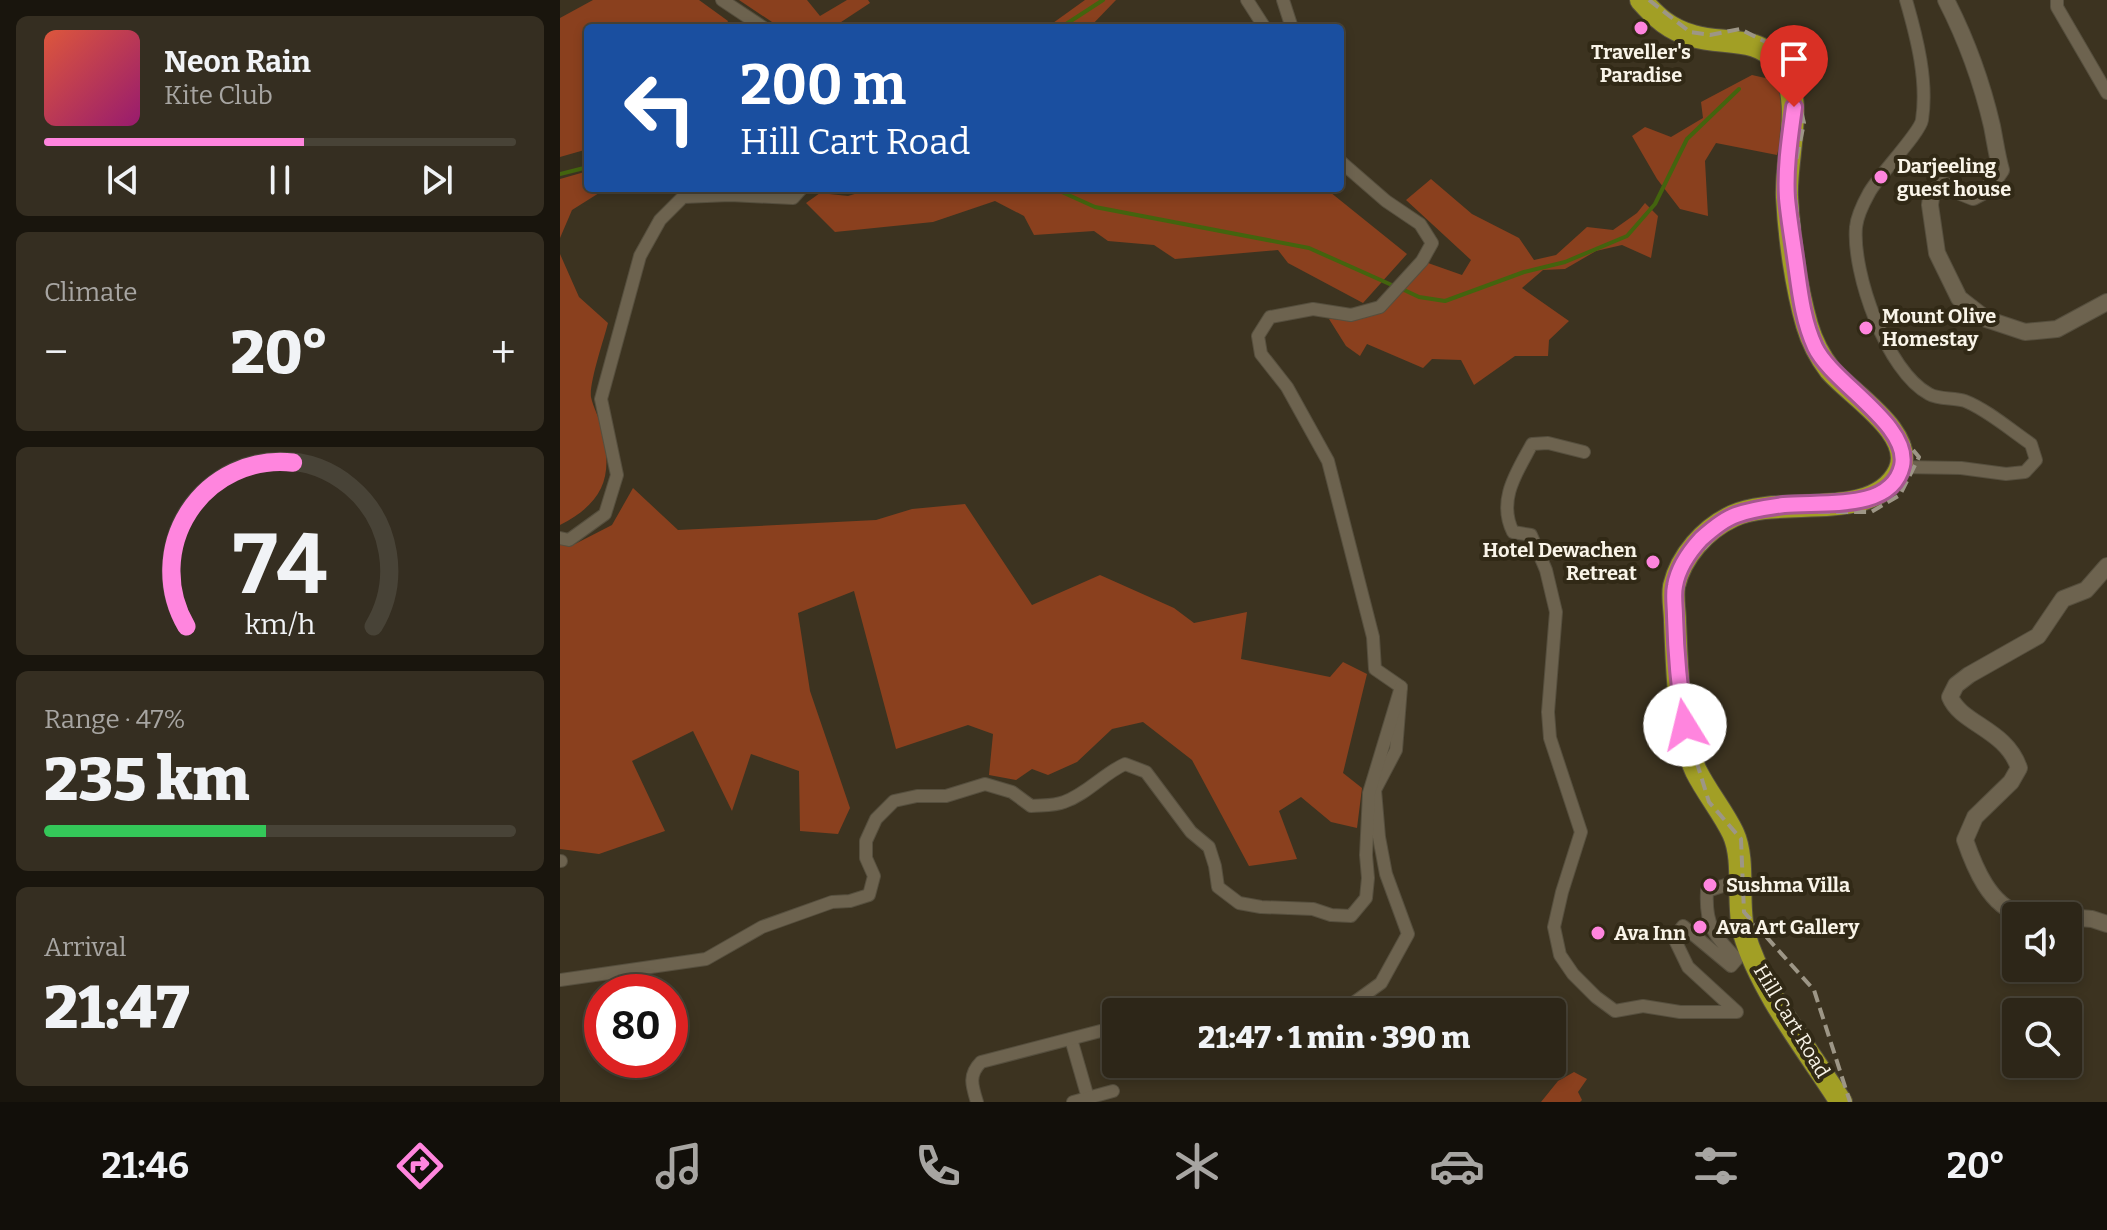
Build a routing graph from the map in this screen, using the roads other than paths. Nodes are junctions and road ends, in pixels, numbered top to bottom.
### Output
1 (722, 0) edge
2 (1247, 0) edge
3 (1283, 0) edge
4 (1641, 0) edge
5 (1906, 0) edge
6 (1946, 0) edge
7 (2057, 0) edge
8 (758, 24) edge
9 (1262, 24) edge
10 (1291, 24) edge
11 (2107, 93) edge
12 (1344, 164) edge
13 (798, 192) edge
14 (2107, 302) edge
15 (1584, 452) dead end
16 (1902, 467) junction
17 (560, 538) edge
18 (2107, 566) edge
19 (1401, 687) junction
20 (1738, 881) junction
21 (2002, 902) edge
22 (2082, 918) edge
23 (2107, 924) edge
24 (560, 980) edge
25 (1360, 998) edge
26 (1102, 1031) edge
27 (1071, 1039) junction
28 (1113, 1091) dead end
29 (1088, 1098) junction
30 (977, 1102) edge
31 (1073, 1102) edge
32 (1841, 1102) edge

1 - 8 street
2 - 9 street
3 - 10 street
4 - 16 highway
5 - 16 street
6 - 14 main road
7 - 11 street
12 - 19 street
13 - 17 street
15 - 20 street
16 - 20 highway, Hill Cart Road
18 - 21 main road
19 - 24 street
19 - 25 street
20 - 32 highway, Hill Cart Road
22 - 23 main road
26 - 27 street
27 - 29 street
27 - 30 street
28 - 29 street
29 - 31 street

